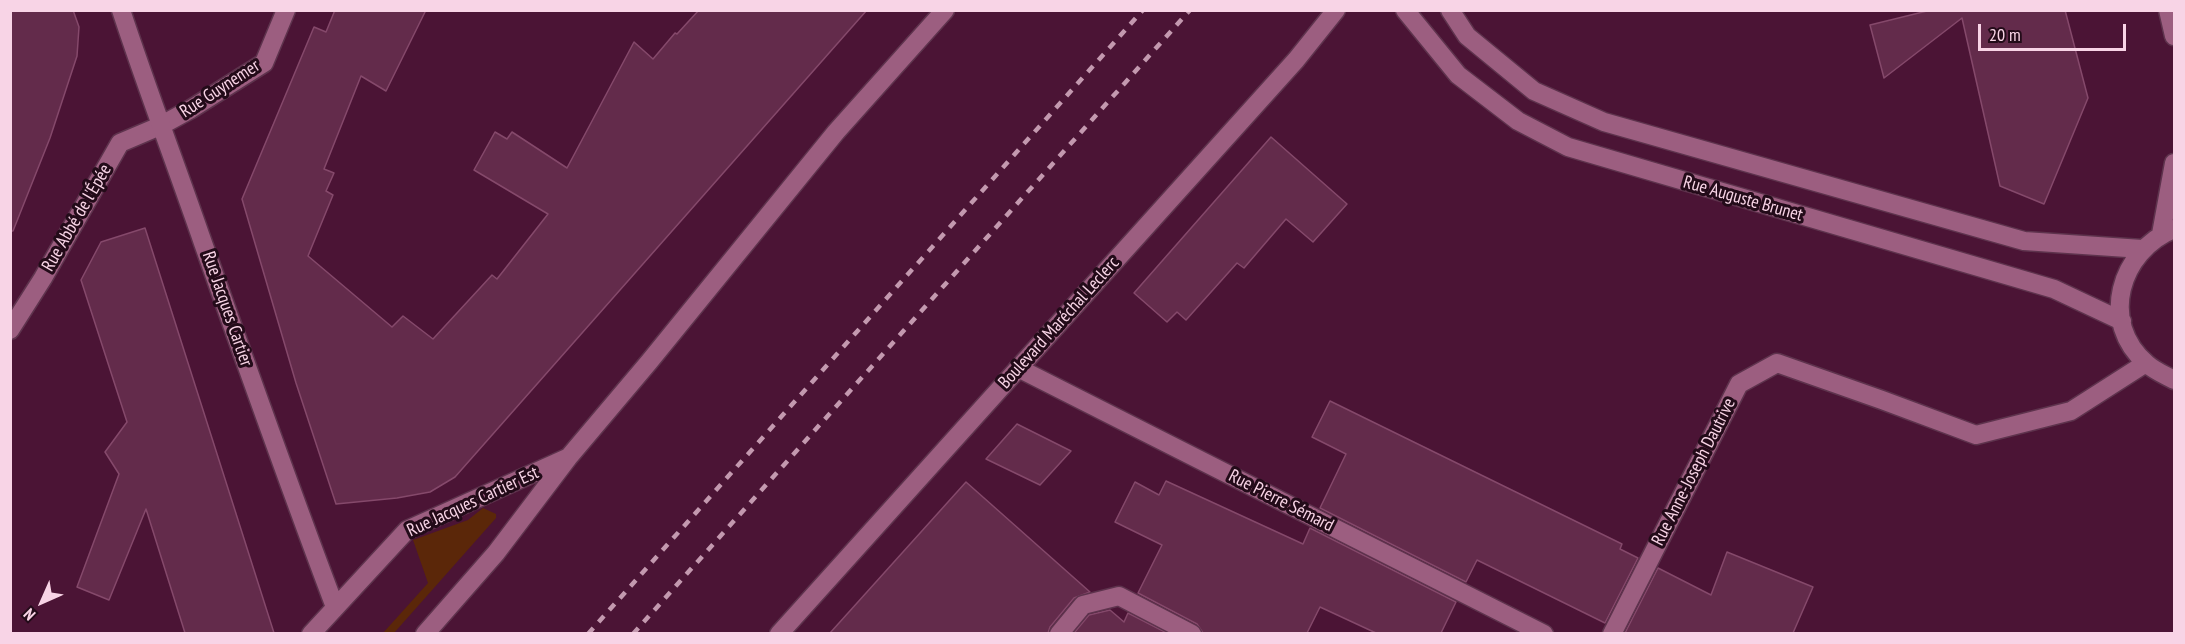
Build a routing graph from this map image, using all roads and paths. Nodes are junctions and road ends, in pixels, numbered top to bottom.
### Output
1 (121, 10) edge
2 (286, 10) edge
3 (945, 10) edge
4 (1336, 10) edge
5 (1405, 10) edge
6 (1450, 10) edge
7 (2168, 10) edge
8 (2175, 36) edge
9 (159, 126) junction
10 (2175, 163) edge
11 (2168, 232) edge
12 (2142, 249) junction
13 (13, 321) edge
14 (2122, 321) junction
15 (2146, 363) junction
16 (1018, 368) junction
17 (2175, 380) edge
18 (568, 458) junction
19 (335, 607) junction
20 (1515, 627) edge
21 (311, 633) edge
22 (425, 633) edge
23 (779, 633) edge
24 (1059, 633) edge
25 (1192, 633) edge
26 (1544, 633) edge
27 (1612, 633) edge

1 - 9 street, Rue Jacques Cartier
2 - 9 street, Rue Guynemer
3 - 18 street
4 - 16 street, Boulevard Maréchal Leclerc
5 - 14 street, Rue Auguste Brunet
6 - 12 street, Rue Auguste Brunet
7 - 8 street
9 - 13 street, Rue Abbé de l'Épée
9 - 19 street, Rue Jacques Cartier
10 - 11 street
11 - 12 street
12 - 14 street
14 - 15 street
15 - 17 street
15 - 27 street, Rue Anne-Joseph Dautrive
16 - 20 street, Rue Pierre Sémard
16 - 23 street, Boulevard Maréchal Leclerc
18 - 19 street, Rue Jacques Cartier Est
18 - 22 street
19 - 21 street, Rue Jacques Cartier Est
20 - 26 street, Rue Pierre Sémard
24 - 25 street

